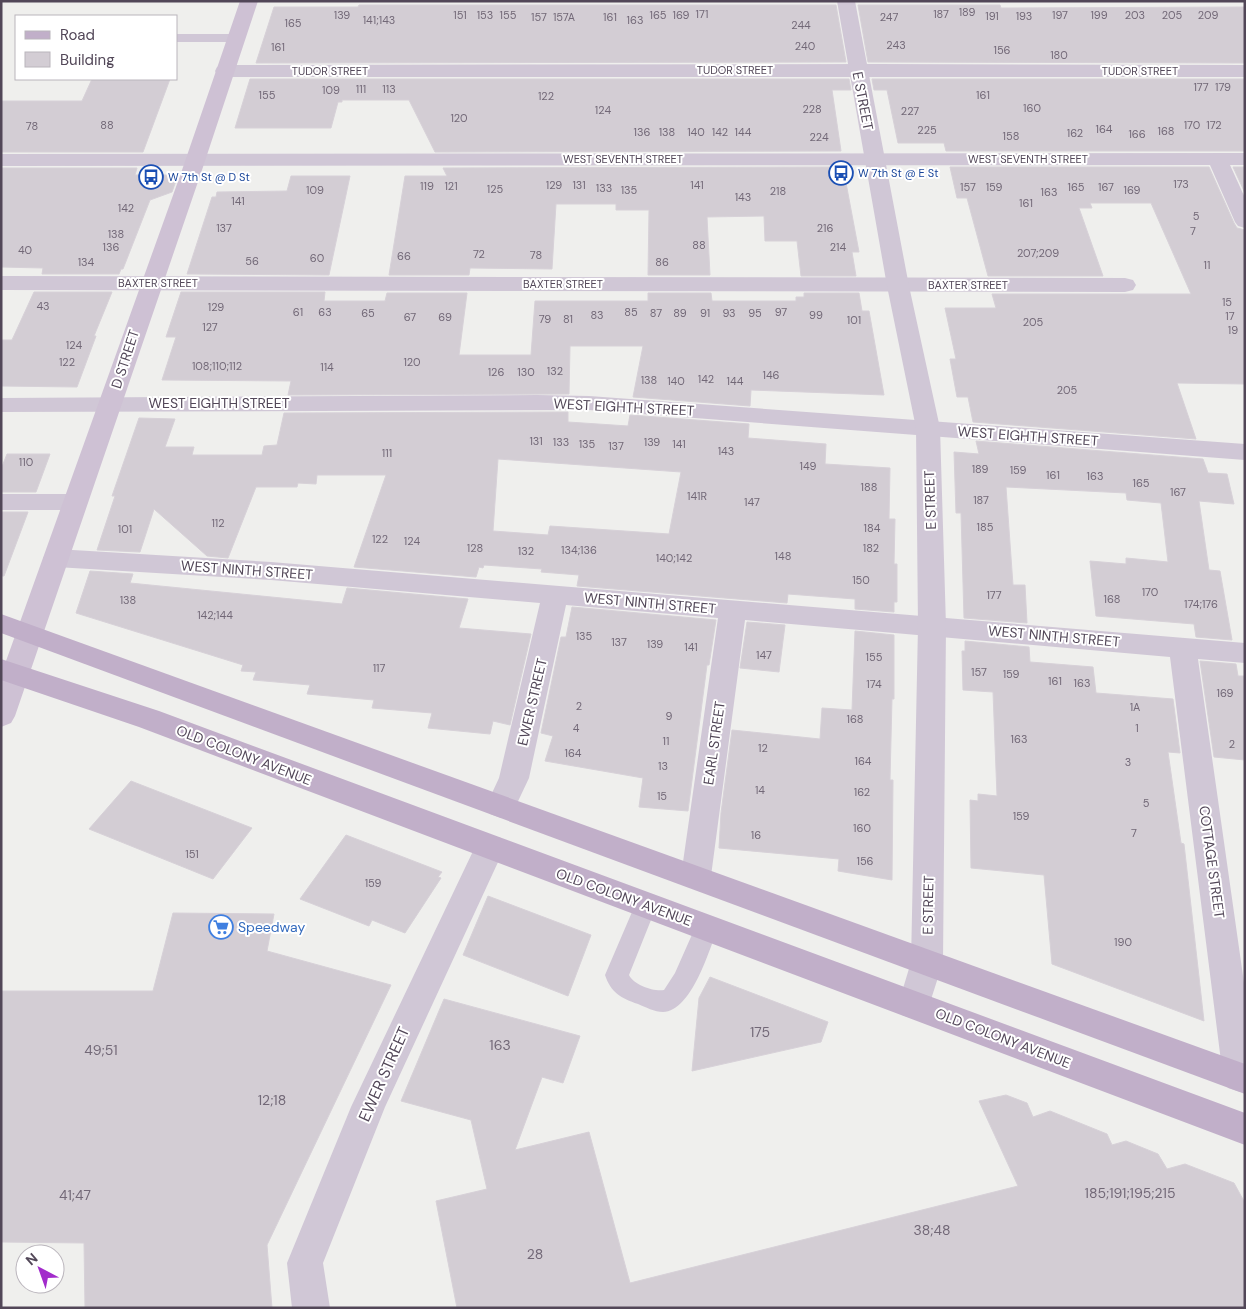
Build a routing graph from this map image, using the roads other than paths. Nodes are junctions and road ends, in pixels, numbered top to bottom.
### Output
1 (249, 1) edge
2 (846, 1) edge
3 (178, 38) edge
4 (236, 38) junction
5 (857, 70) junction
6 (1245, 71) edge
7 (224, 72) junction
8 (874, 158) junction
9 (1217, 159) junction
10 (1245, 159) edge
11 (1, 160) edge
12 (196, 160) junction
13 (1245, 222) edge
14 (1, 283) edge
15 (150, 283) junction
16 (1125, 285) dead end
17 (898, 286) junction
18 (110, 404) junction
19 (1, 405) edge
20 (928, 428) junction
21 (1245, 452) edge
22 (1, 502) edge
23 (75, 502) junction
24 (56, 558) junction
25 (555, 595) junction
26 (733, 610) junction
27 (1, 623) edge
28 (932, 626) junction
29 (30, 633) junction
30 (1183, 647) junction
31 (1245, 653) edge
32 (8, 672) edge
33 (1, 716) edge
34 (501, 806) junction
35 (490, 847) junction
36 (696, 876) junction
37 (646, 905) junction
38 (706, 928) junction
39 (927, 962) junction
40 (914, 1005) junction
41 (1243, 1078) edge
42 (1245, 1129) edge
43 (311, 1308) edge

1 - 4 main road, D STREET
2 - 5 street, E STREET
3 - 4 lane
4 - 7 main road, D STREET
5 - 6 street, TUDOR STREET
5 - 7 street, TUDOR STREET
5 - 8 street, E STREET
7 - 12 main road, D STREET
8 - 9 street, WEST SEVENTH STREET
8 - 12 street, WEST SEVENTH STREET
8 - 17 street, E STREET
9 - 10 street, WEST SEVENTH STREET
9 - 13 street
11 - 12 street, WEST SEVENTH STREET
12 - 15 main road, D STREET
14 - 15 street, BAXTER STREET
15 - 17 street, BAXTER STREET
15 - 18 main road, D STREET
16 - 17 street, BAXTER STREET
17 - 20 street, E STREET
18 - 19 street, WEST EIGHTH STREET
18 - 20 street, WEST EIGHTH STREET
18 - 23 main road, D STREET
20 - 21 street, WEST EIGHTH STREET
20 - 28 street, E STREET
22 - 23 street
23 - 24 main road, D STREET
24 - 25 street, WEST NINTH STREET
24 - 29 main road, D STREET
25 - 26 street, WEST NINTH STREET
25 - 34 street, EWER STREET
26 - 28 street, WEST NINTH STREET
26 - 36 street, EARL STREET
27 - 29 main road
28 - 30 street, WEST NINTH STREET
28 - 39 street, E STREET
29 - 32 main road, D STREET
29 - 34 main road
30 - 31 street, WEST NINTH STREET
30 - 41 street, COTTAGE STREET
32 - 33 main road, D STREET
32 - 35 main road, OLD COLONY AVENUE
34 - 36 main road
35 - 37 main road, OLD COLONY AVENUE
35 - 43 street, EWER STREET
36 - 39 main road
37 - 38 main road, OLD COLONY AVENUE
37 - 38 lane
38 - 40 main road, OLD COLONY AVENUE
39 - 40 street, E STREET
39 - 41 main road
40 - 42 main road, OLD COLONY AVENUE

